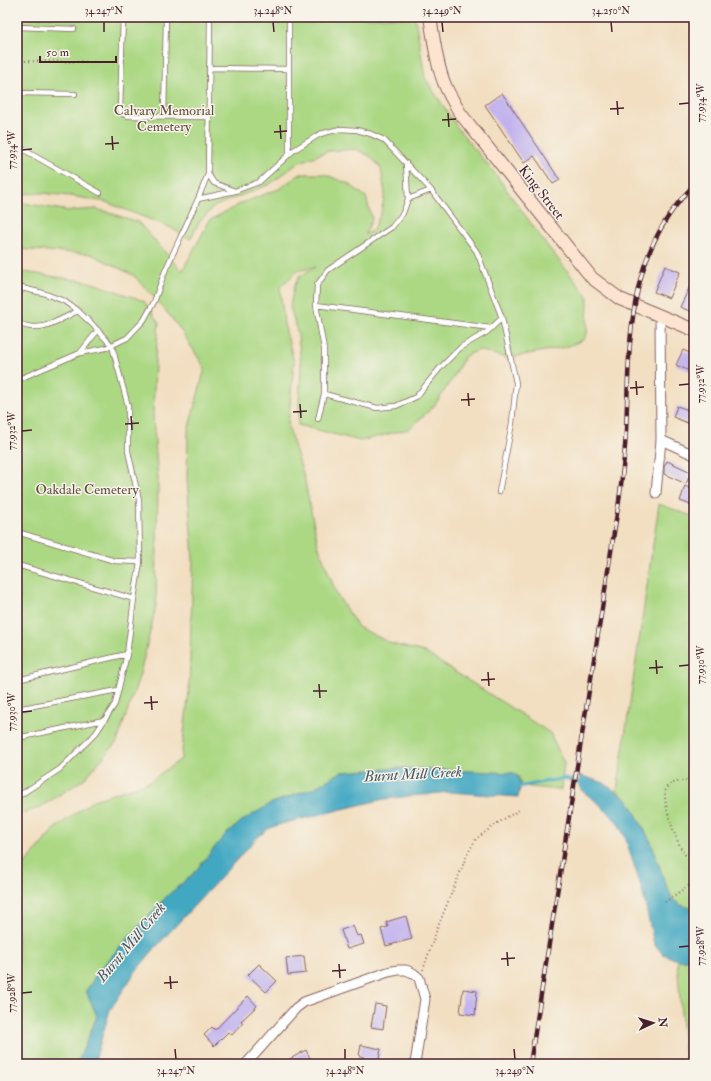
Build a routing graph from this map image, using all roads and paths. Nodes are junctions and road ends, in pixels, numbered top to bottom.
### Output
1 (123, 17) edge
2 (166, 17) edge
3 (210, 17) edge
4 (289, 17) edge
5 (430, 17) edge
6 (17, 28) edge
7 (74, 29) dead end
8 (17, 61) edge
9 (98, 62) dead end
10 (209, 68) junction
11 (289, 69) junction
12 (17, 93) edge
13 (75, 94) dead end
14 (164, 116) junction
15 (208, 117) junction
16 (17, 146) edge
17 (289, 155) junction
18 (406, 163) junction
19 (208, 174) junction
20 (431, 190) junction
21 (235, 191) junction
22 (100, 193) dead end
23 (408, 199) junction
24 (198, 200) junction
25 (17, 287) edge
26 (23, 288) junction
27 (17, 297) edge
28 (316, 305) junction
29 (78, 311) junction
30 (660, 316) junction
31 (502, 318) junction
32 (17, 322) edge
33 (491, 328) junction
34 (98, 330) junction
35 (694, 330) edge
36 (112, 346) junction
37 (80, 353) junction
38 (17, 380) edge
39 (324, 394) junction
40 (318, 419) dead end
41 (661, 440) junction
42 (694, 455) edge
43 (499, 492) dead end
44 (656, 493) dead end
45 (17, 532) edge
46 (140, 562) junction
47 (17, 565) edge
48 (134, 599) junction
49 (127, 654) junction
50 (17, 680) edge
51 (118, 690) junction
52 (17, 709) edge
53 (104, 720) junction
54 (17, 738) edge
55 (694, 780) edge
56 (17, 797) edge
57 (519, 810) dead end
58 (694, 863) edge
59 (694, 882) edge
60 (665, 902) dead end
61 (419, 978) junction
62 (246, 1064) edge
63 (415, 1064) edge

1 - 14 lane
2 - 14 lane
3 - 10 lane
4 - 11 lane
5 - 30 street, King Street
6 - 7 lane
8 - 9 path
10 - 11 lane
10 - 15 lane
11 - 17 lane
12 - 13 lane
14 - 15 lane
15 - 19 lane
16 - 22 lane
17 - 18 lane
17 - 21 lane
18 - 20 lane
18 - 23 lane
19 - 21 lane
19 - 24 lane
20 - 23 lane
20 - 31 lane
21 - 24 lane
23 - 28 lane
24 - 36 lane
25 - 26 lane
26 - 27 lane
26 - 29 lane
28 - 33 lane
28 - 39 lane
29 - 32 lane
29 - 34 lane
30 - 35 street, King Street
30 - 41 street
31 - 33 lane
31 - 43 lane
33 - 39 lane
34 - 36 lane
34 - 37 lane
36 - 37 lane
36 - 46 lane
37 - 38 lane
39 - 40 lane
41 - 42 street
41 - 44 street
45 - 46 lane
46 - 48 lane
47 - 48 lane
48 - 49 lane
49 - 50 lane
49 - 51 lane
51 - 52 lane
51 - 53 lane
53 - 54 lane
53 - 56 lane
55 - 58 path
57 - 61 path
59 - 60 path
61 - 62 street
61 - 63 street

